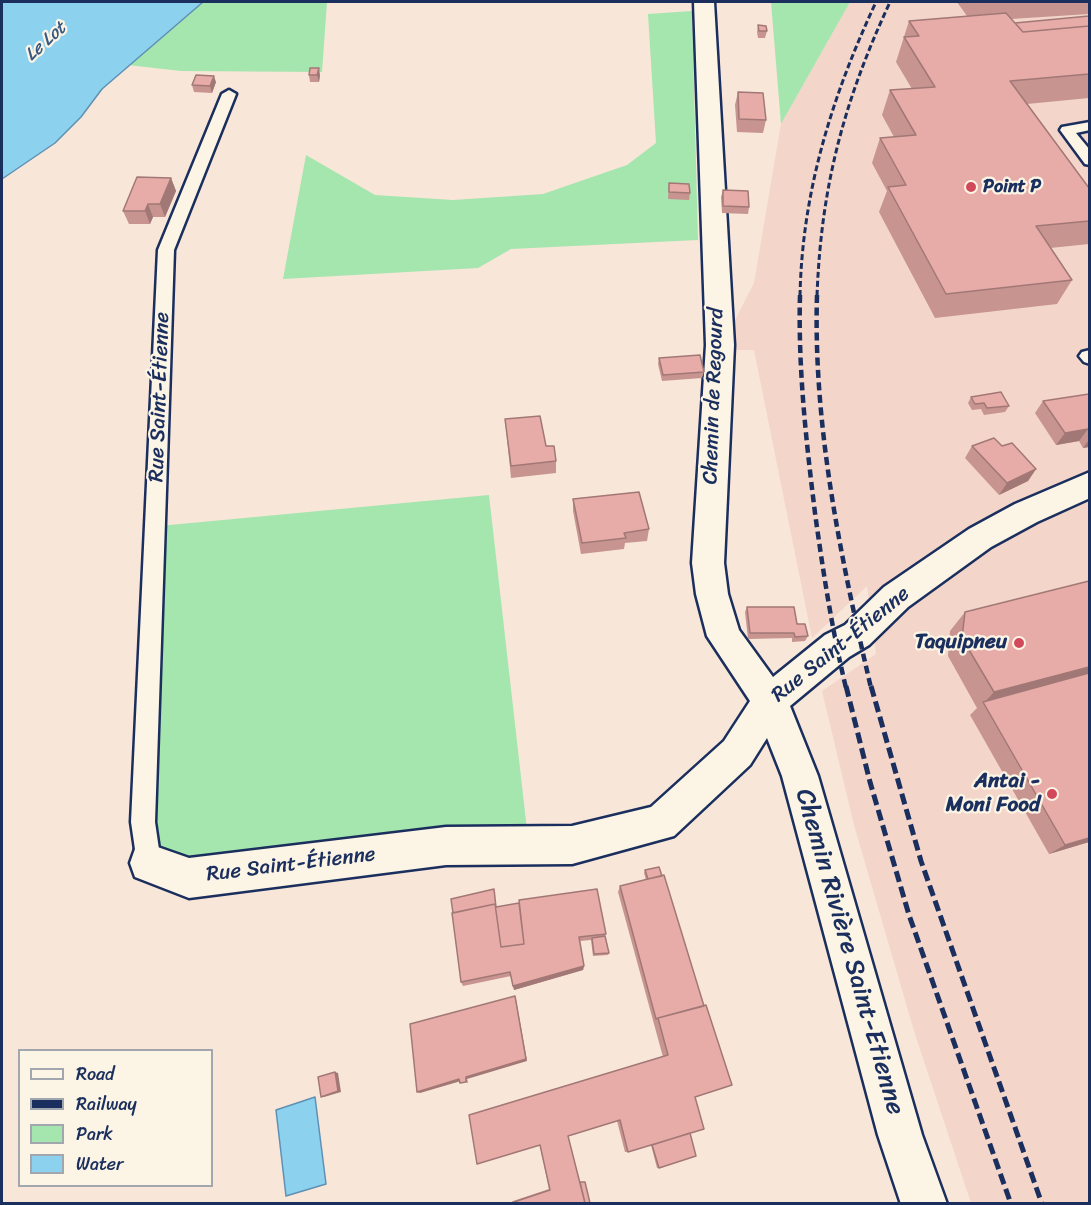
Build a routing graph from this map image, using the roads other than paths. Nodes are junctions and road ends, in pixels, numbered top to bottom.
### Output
1 (704, 2) edge
2 (229, 94) dead end
3 (1089, 126) edge
4 (1089, 161) edge
5 (1089, 484) edge
6 (770, 701) junction
7 (149, 863) joint
8 (924, 1203) edge

1 - 6 street, Chemin de Regourd
2 - 7 lane, Rue Saint-Étienne
3 - 4 lane
5 - 6 street, Rue Saint-Étienne
6 - 7 street, Rue Saint-Étienne
6 - 8 street, Chemin Rivière Saint-Etienne

